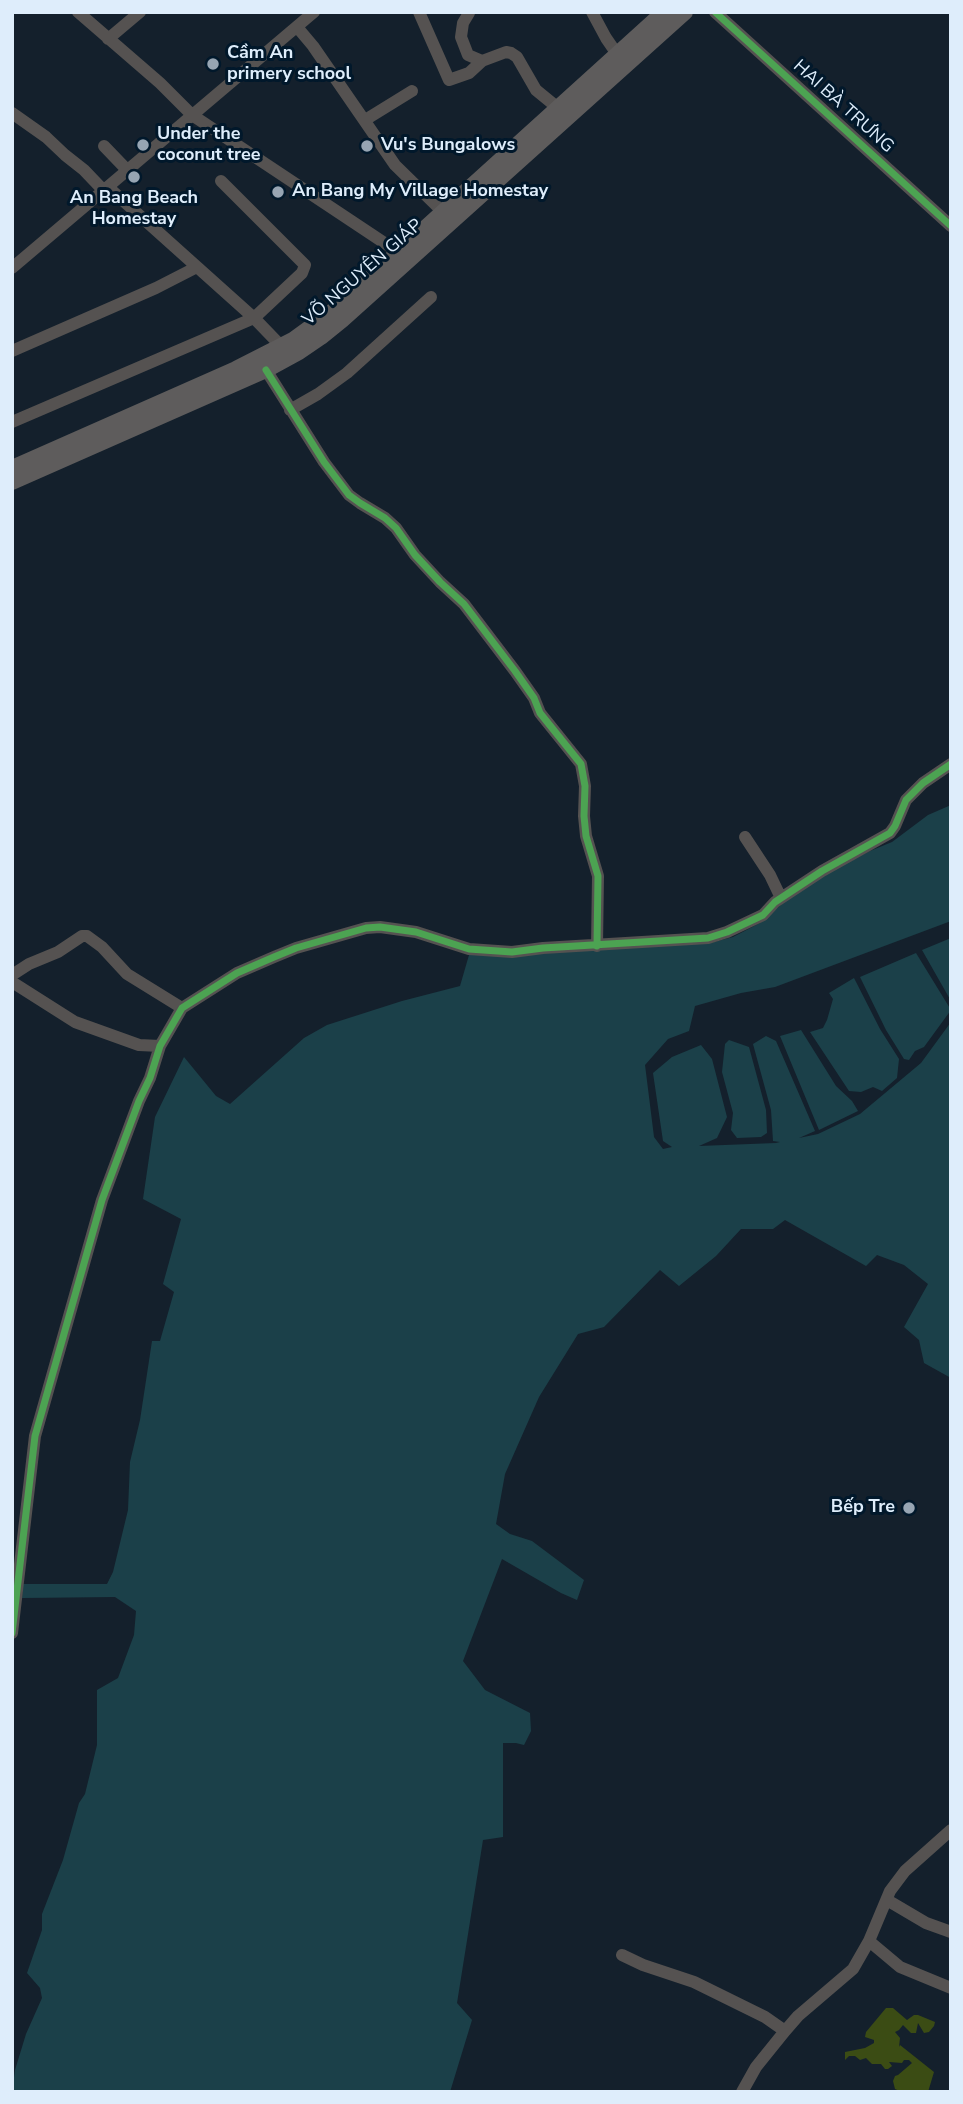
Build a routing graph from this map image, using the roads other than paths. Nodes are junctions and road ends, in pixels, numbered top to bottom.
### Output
1 (78, 12) edge
2 (140, 12) edge
3 (314, 12) edge
4 (419, 12) edge
5 (592, 12) edge
6 (664, 12) edge
7 (685, 12) edge
8 (715, 12) edge
9 (469, 13) edge
10 (297, 27) junction
11 (108, 39) junction
12 (617, 54) junction
13 (482, 61) junction
14 (412, 91) dead end
15 (558, 108) junction
16 (12, 113) edge
17 (192, 115) junction
18 (365, 120) junction
19 (104, 146) dead end
20 (128, 171) junction
21 (220, 181) dead end
22 (106, 190) junction
23 (443, 212) junction
24 (951, 226) edge
25 (398, 252) junction
26 (197, 267) junction
27 (12, 268) edge
28 (431, 297) dead end
29 (254, 318) junction
30 (12, 351) edge
31 (285, 352) junction
32 (266, 370) junction
33 (290, 410) junction
34 (12, 422) edge
35 (12, 468) edge
36 (12, 482) edge
37 (951, 764) edge
38 (745, 837) dead end
39 (781, 898) junction
40 (597, 946) junction
41 (12, 975) edge
42 (12, 982) edge
43 (182, 1008) junction
44 (160, 1046) junction
45 (12, 1633) edge
46 (951, 1830) edge
47 (887, 1900) junction
48 (951, 1932) edge
49 (869, 1941) junction
50 (622, 1955) dead end
51 (951, 1988) edge
52 (785, 2031) junction
53 (742, 2092) edge

1 - 11 street
2 - 11 street
3 - 10 street
4 - 13 street
5 - 12 street
6 - 12 main road, VÕ NGUYÊN GIÁP
7 - 31 main road, VÕ NGUYÊN GIÁP
8 - 24 street, HAI BÀ TRƯNG
9 - 13 street
10 - 17 street
10 - 18 street
11 - 17 street
12 - 15 main road, VÕ NGUYÊN GIÁP
13 - 15 street
14 - 18 street
15 - 23 main road, VÕ NGUYÊN GIÁP
16 - 22 street
17 - 20 street
17 - 25 street
18 - 23 street
19 - 20 street
20 - 22 street
21 - 29 street
22 - 26 street
22 - 27 street
23 - 25 main road, VÕ NGUYÊN GIÁP
25 - 31 main road, VÕ NGUYÊN GIÁP
26 - 29 street
26 - 30 street
28 - 33 street
29 - 31 street
29 - 34 street
31 - 32 main road, VÕ NGUYÊN GIÁP
31 - 35 main road, VÕ NGUYÊN GIÁP
32 - 33 street
32 - 36 main road, VÕ NGUYÊN GIÁP
33 - 40 street
37 - 39 street
38 - 39 street
39 - 40 street
40 - 43 street
41 - 43 street
42 - 44 street
43 - 44 street
44 - 45 street
46 - 47 street
47 - 48 street
47 - 49 street
49 - 51 street
49 - 52 street
50 - 52 street
52 - 53 street

